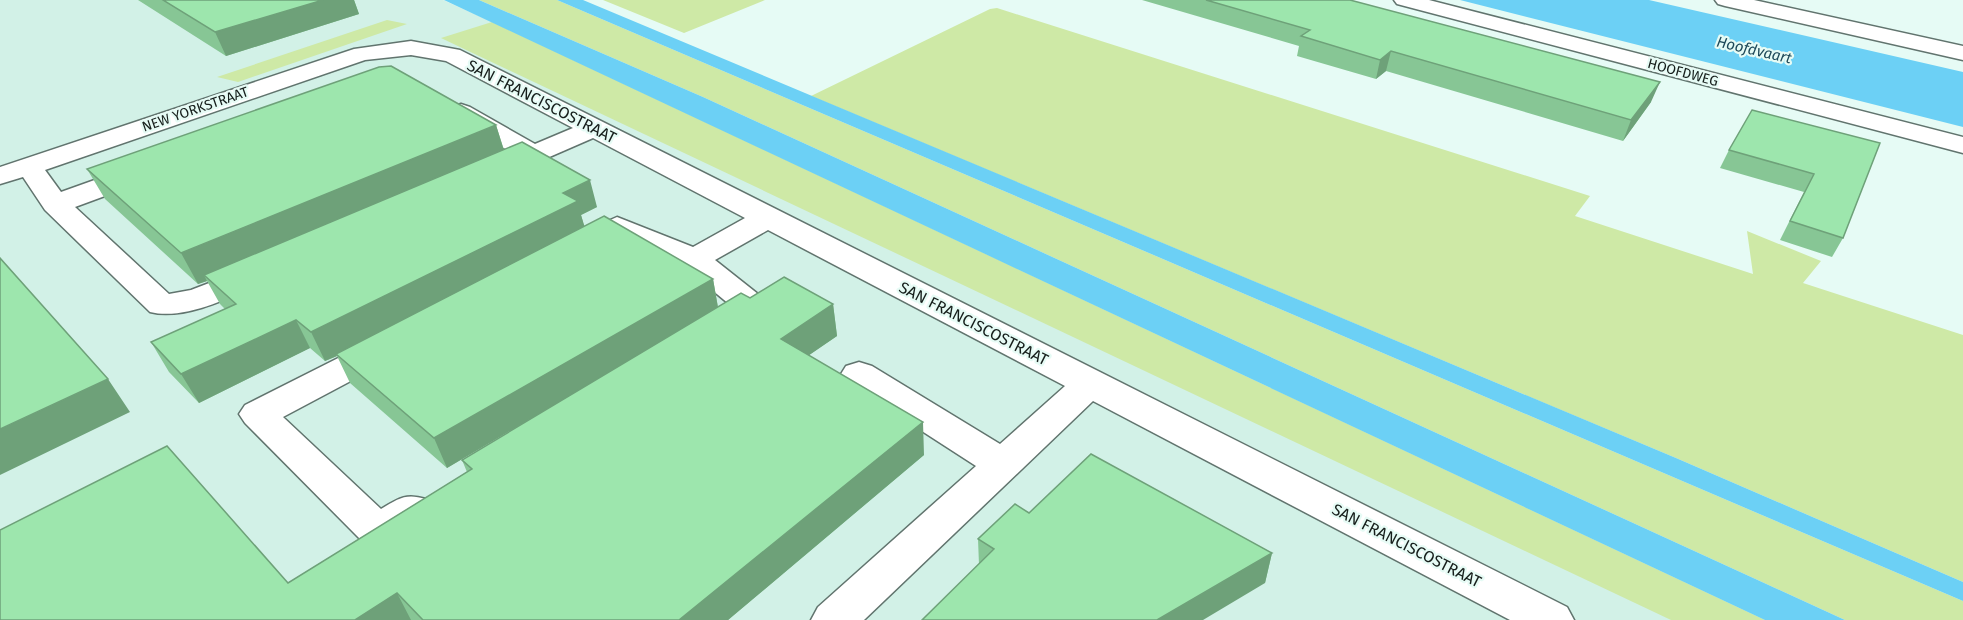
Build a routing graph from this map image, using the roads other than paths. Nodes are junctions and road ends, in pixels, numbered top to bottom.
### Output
1 (1404, 0) edge
2 (1725, 0) edge
3 (392, 49) joint
4 (1963, 53) edge
5 (442, 102) edge
6 (594, 128) junction
7 (1963, 145) edge
8 (533, 154) junction
9 (167, 163) edge
10 (29, 166) junction
11 (0, 176) edge
12 (468, 182) edge
13 (56, 204) junction
14 (768, 218) junction
15 (564, 254) edge
16 (694, 259) junction
17 (285, 261) edge
18 (701, 335) edge
19 (406, 337) edge
20 (859, 374) dead end
21 (1091, 383) junction
22 (1002, 464) junction
23 (439, 494) edge
24 (834, 620) edge
25 (1551, 620) edge

1 - 7 street, HOOFDWEG
2 - 4 street
3 - 6 street, SAN FRANCISCOSTRAAT
3 - 10 street, NEW YORKSTRAAT
5 - 8 street
6 - 8 street
6 - 14 street, SAN FRANCISCOSTRAAT
8 - 12 street
9 - 13 street
10 - 11 street, NEW YORKSTRAAT
10 - 13 street
13 - 17 street
14 - 16 street
14 - 21 street, SAN FRANCISCOSTRAAT
15 - 16 street
16 - 18 street
19 - 23 street
20 - 22 street
21 - 22 street
21 - 25 street, SAN FRANCISCOSTRAAT
22 - 24 street

